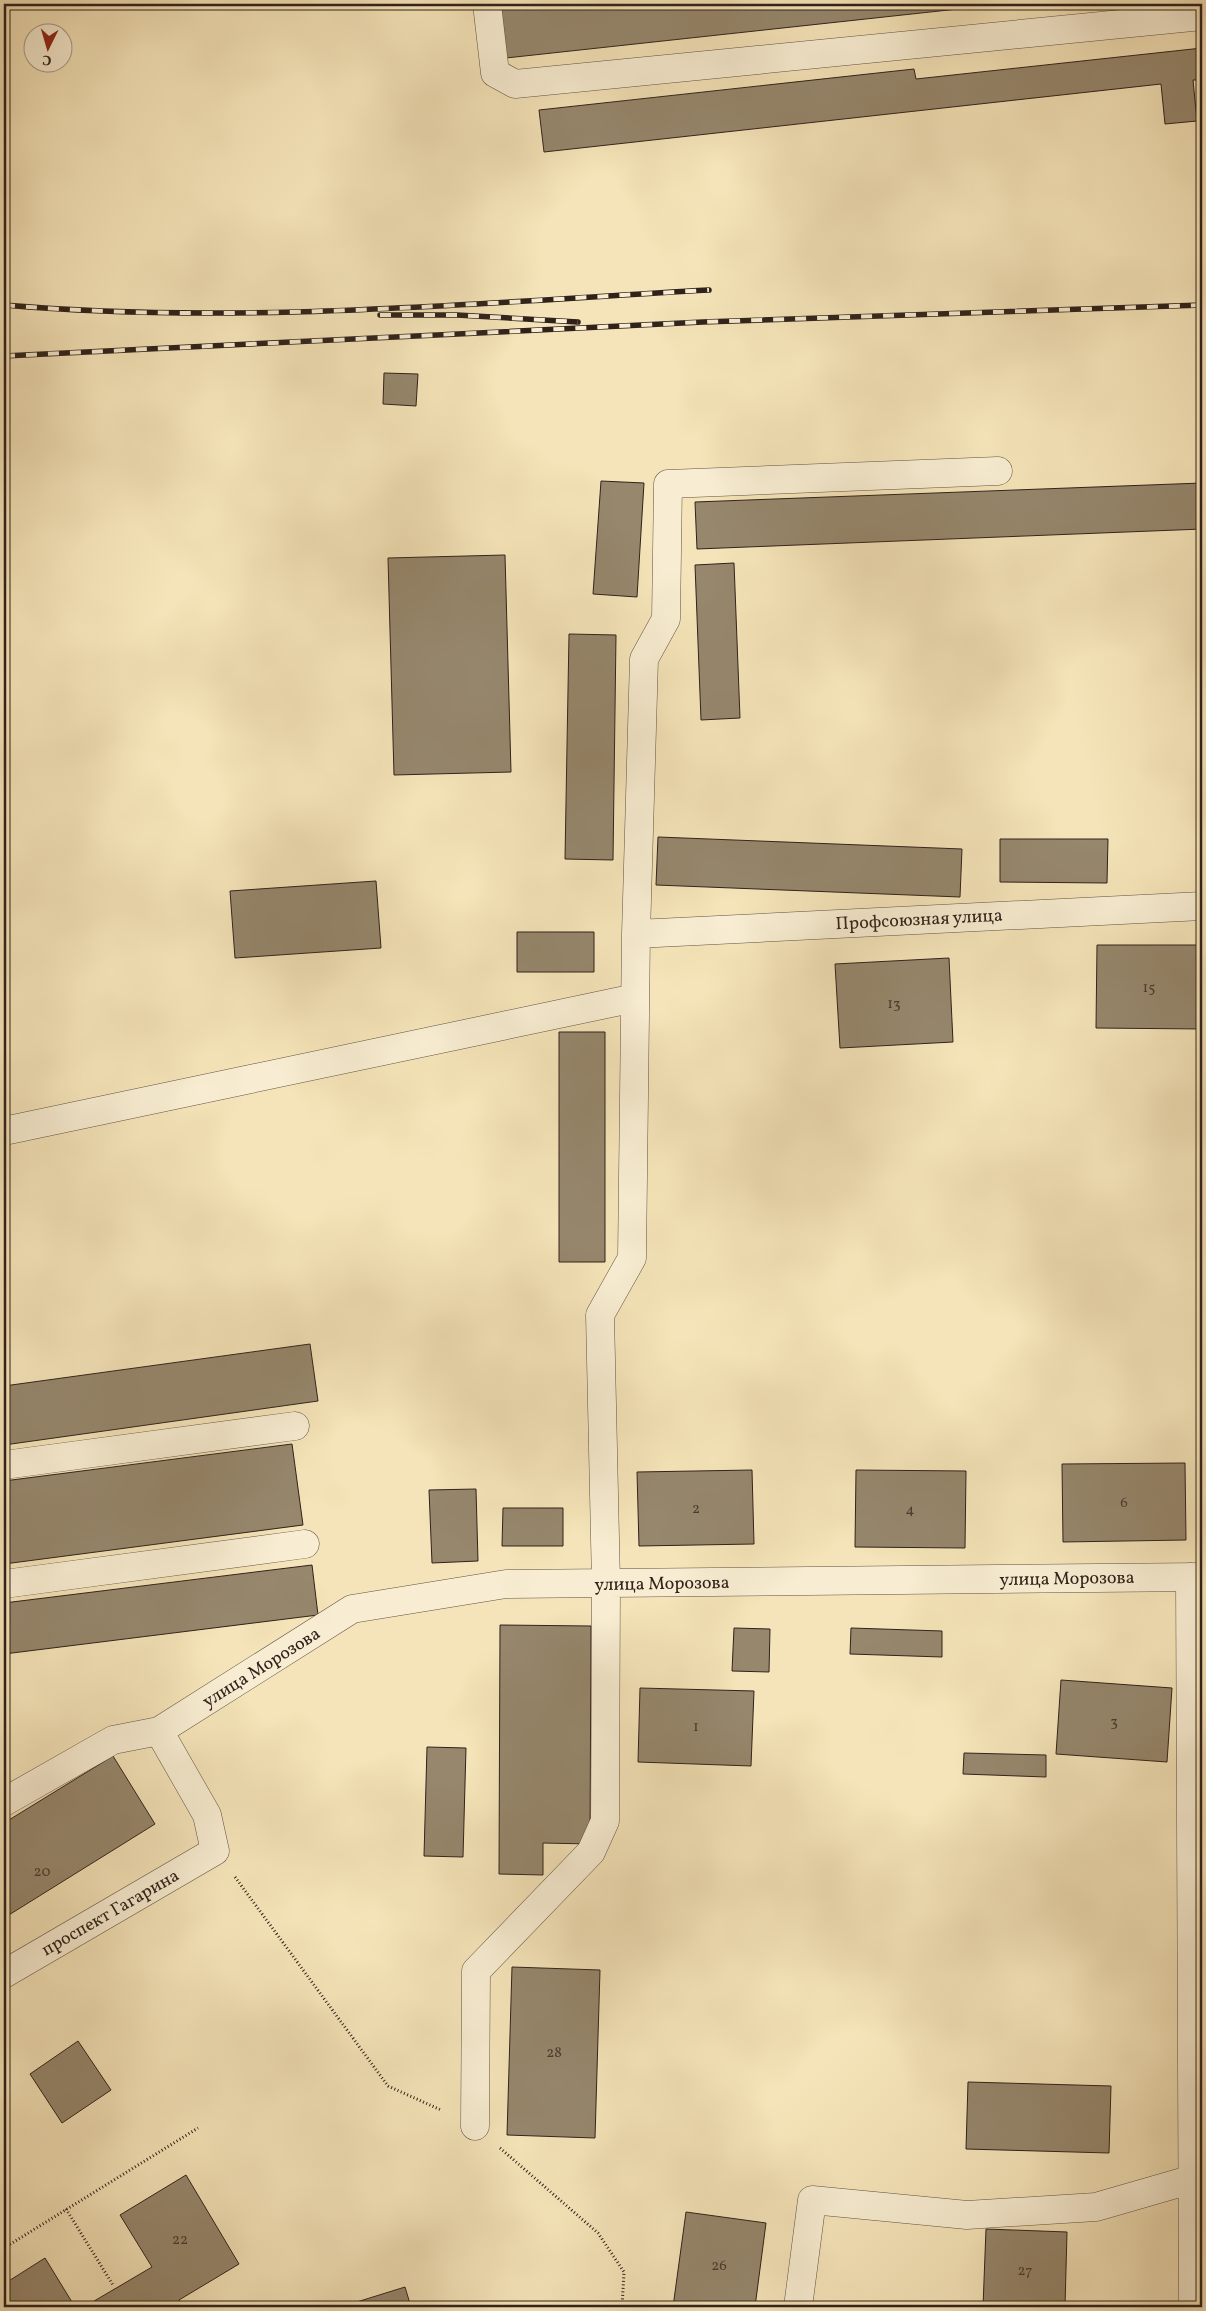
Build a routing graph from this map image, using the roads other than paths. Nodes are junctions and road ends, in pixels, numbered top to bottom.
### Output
1 (487, 4) edge
2 (1202, 16) edge
3 (998, 471) dead end
4 (1202, 906) edge
5 (636, 934) junction
6 (635, 998) junction
7 (4, 1131) edge
8 (295, 1426) dead end
9 (4, 1465) edge
10 (305, 1544) dead end
11 (1196, 1577) edge
12 (606, 1583) junction
13 (4, 1584) edge
14 (159, 1731) junction
15 (4, 1802) edge
16 (4, 1974) edge
17 (476, 2126) road end
18 (1193, 2179) junction
19 (798, 2307) edge
20 (1193, 2307) edge

1 - 2 street
3 - 5 street
4 - 5 street, Профсоюзная улица
5 - 6 street
6 - 7 street
6 - 12 street
8 - 9 street
10 - 13 street
11 - 12 street, улица Морозова
11 - 18 street
12 - 14 street, улица Морозова
12 - 17 street
14 - 15 street
14 - 16 street, проспект Гагарина
18 - 19 street
18 - 20 street

